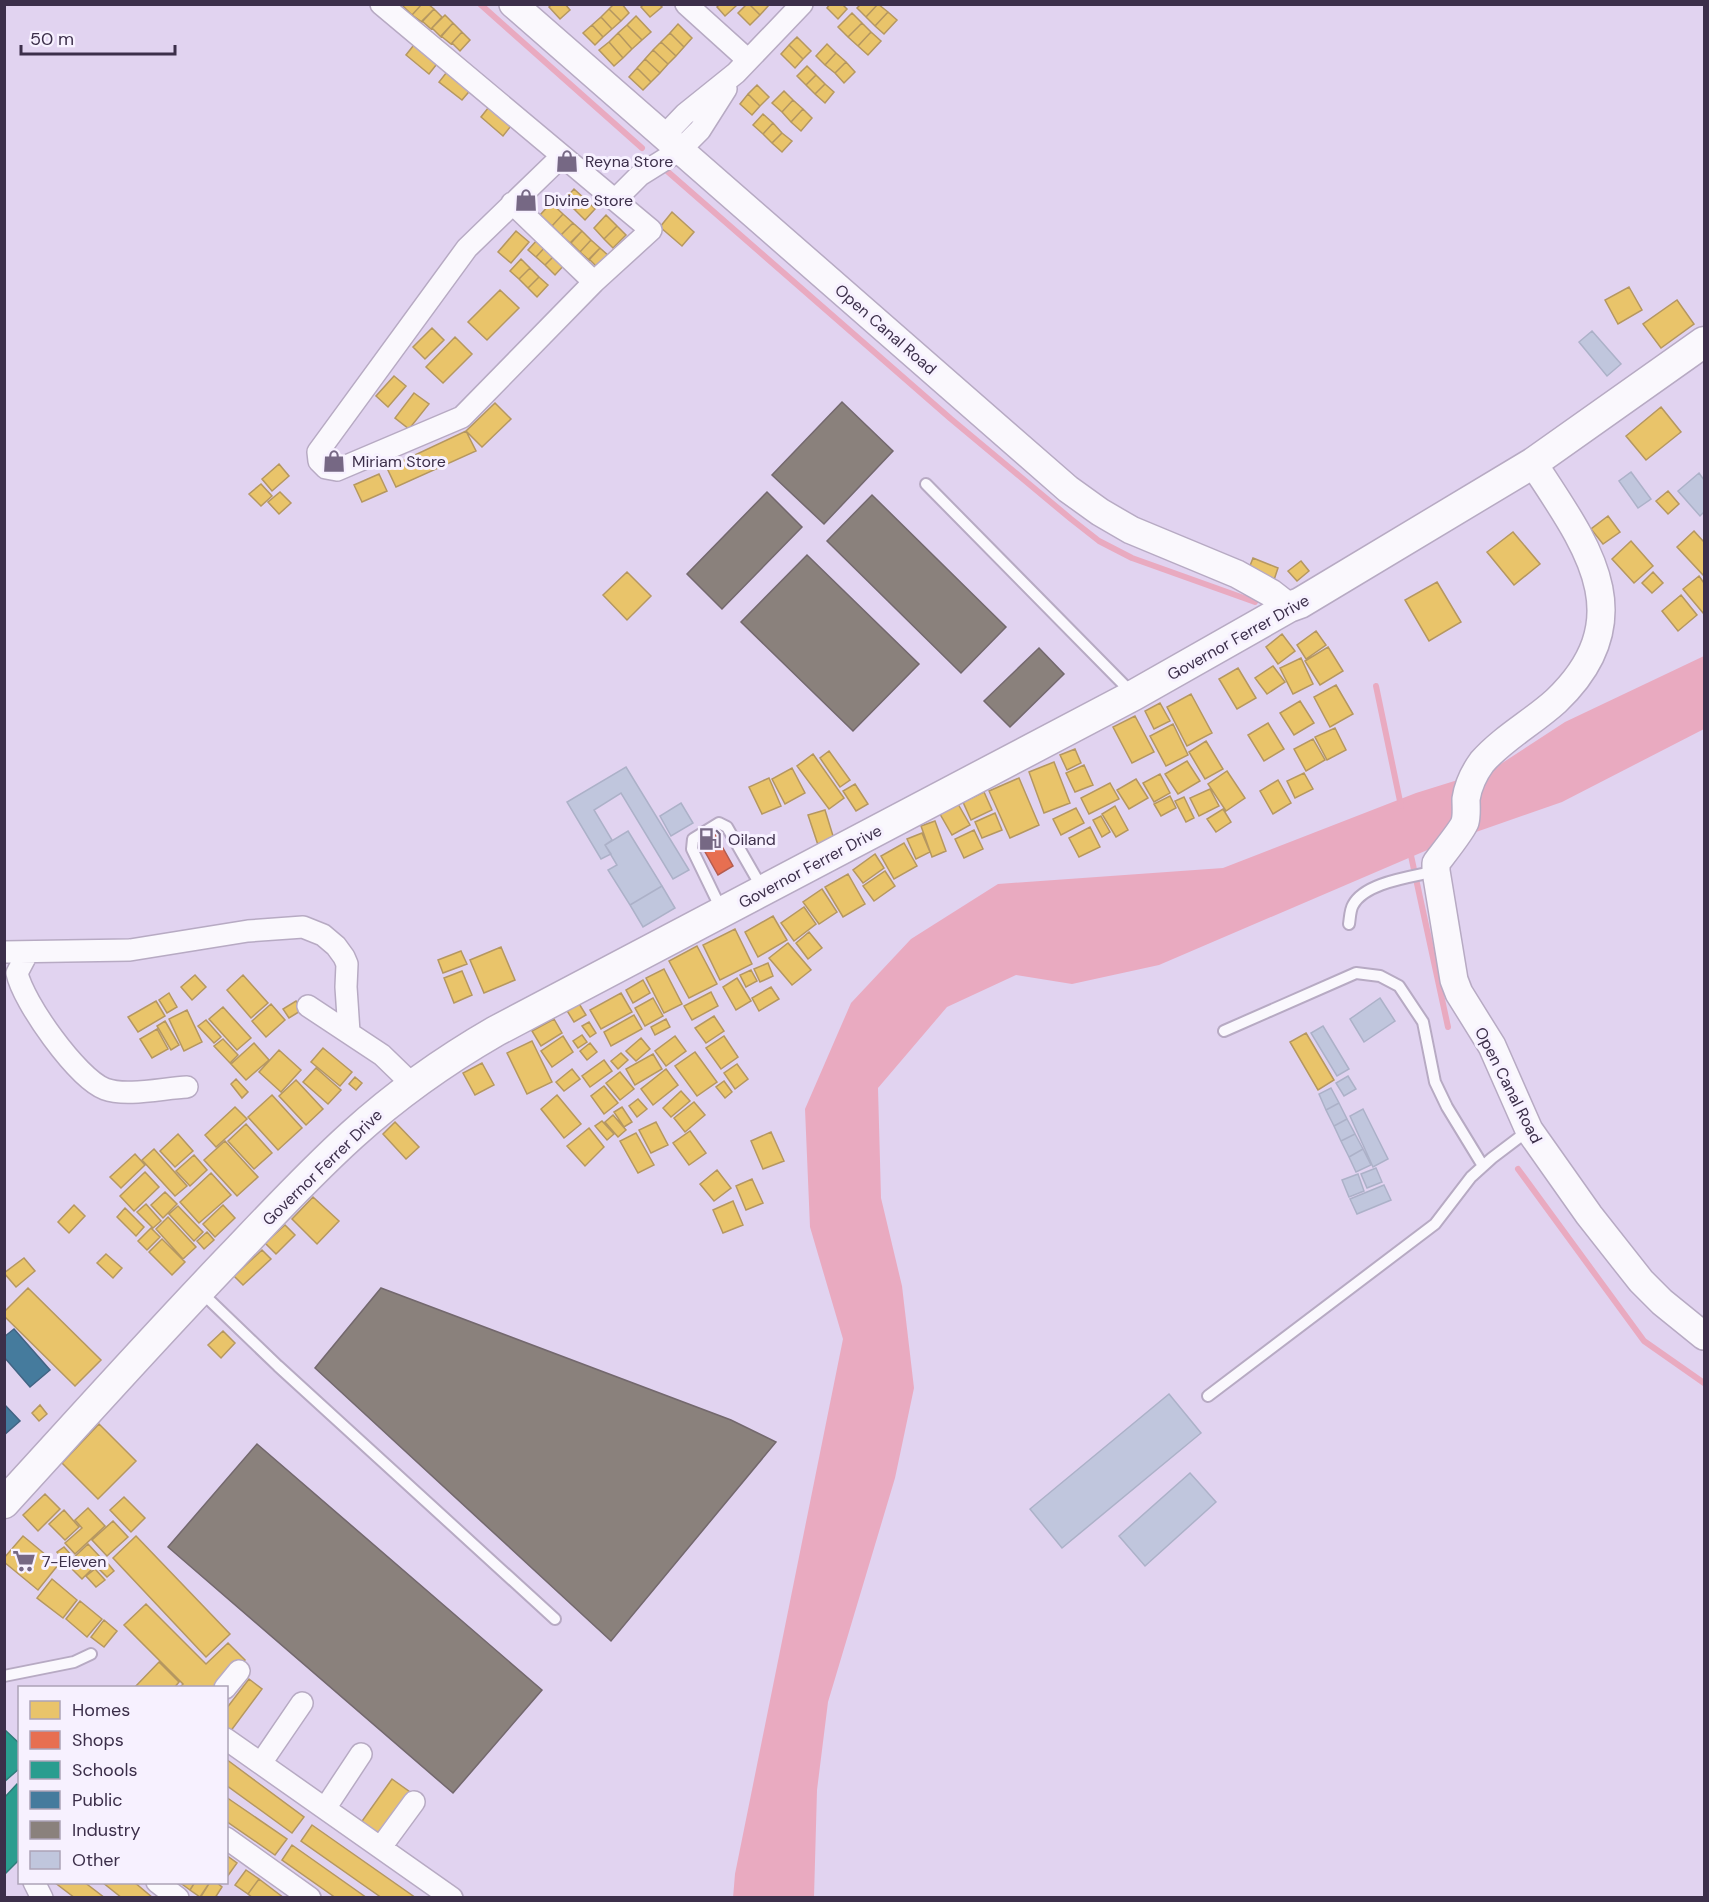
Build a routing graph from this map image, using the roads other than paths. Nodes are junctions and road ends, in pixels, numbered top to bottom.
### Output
1 (381, 4) edge
2 (513, 4) edge
3 (686, 4) edge
4 (794, 7) edge
5 (742, 67) junction
6 (672, 143) junction
7 (562, 156) junction
8 (615, 200) junction
9 (512, 203) junction
10 (594, 282) junction
11 (1704, 342) edge
12 (1533, 463) junction
13 (926, 484) dead end
14 (1289, 607) junction
15 (1134, 695) junction
16 (1436, 871) junction
17 (764, 891) junction
18 (723, 913) junction
19 (1349, 924) dead end
20 (4, 952) edge
21 (28, 952) junction
22 (308, 1006) dead end
23 (1224, 1030) dead end
24 (350, 1032) junction
25 (413, 1085) junction
26 (187, 1087) dead end
27 (1529, 1130) junction
28 (1483, 1166) junction
29 (199, 1291) junction
30 (1704, 1336) edge
31 (1208, 1396) dead end
32 (4, 1503) edge
33 (555, 1618) dead end
34 (91, 1654) dead end
35 (239, 1671) dead end
36 (4, 1676) edge
37 (227, 1686) edge
38 (302, 1703) dead end
39 (228, 1740) edge
40 (361, 1754) dead end
41 (261, 1763) junction
42 (414, 1802) dead end
43 (326, 1807) junction
44 (228, 1839) edge
45 (381, 1847) junction
46 (35, 1884) edge
47 (160, 1884) edge
48 (42, 1898) edge
49 (178, 1898) edge
50 (310, 1898) edge
51 (452, 1898) edge

1 - 7 street
2 - 6 street, Open Canal Road
3 - 5 street
4 - 5 street
5 - 6 street
6 - 8 street
6 - 14 street, Open Canal Road
7 - 8 street
7 - 9 street
8 - 10 street
9 - 10 street
9 - 10 street
11 - 12 main road, Governor Ferrer Drive
12 - 14 main road, Governor Ferrer Drive
12 - 16 street
13 - 15 lane
14 - 15 main road, Governor Ferrer Drive
15 - 17 main road, Governor Ferrer Drive
16 - 19 lane
16 - 27 street, Open Canal Road
17 - 18 main road, Governor Ferrer Drive
17 - 18 lane
18 - 25 main road, Governor Ferrer Drive
20 - 21 street
21 - 24 street
21 - 26 street
22 - 24 street
23 - 28 lane
24 - 25 street
25 - 29 main road, Governor Ferrer Drive
27 - 28 lane
27 - 30 street, Open Canal Road
28 - 31 lane
29 - 32 main road, Governor Ferrer Drive
29 - 33 lane
34 - 36 lane
35 - 37 street
38 - 41 street
39 - 41 street
40 - 43 street
41 - 43 street
42 - 45 street
43 - 45 street
44 - 50 street
45 - 51 street
46 - 48 street
47 - 49 street

